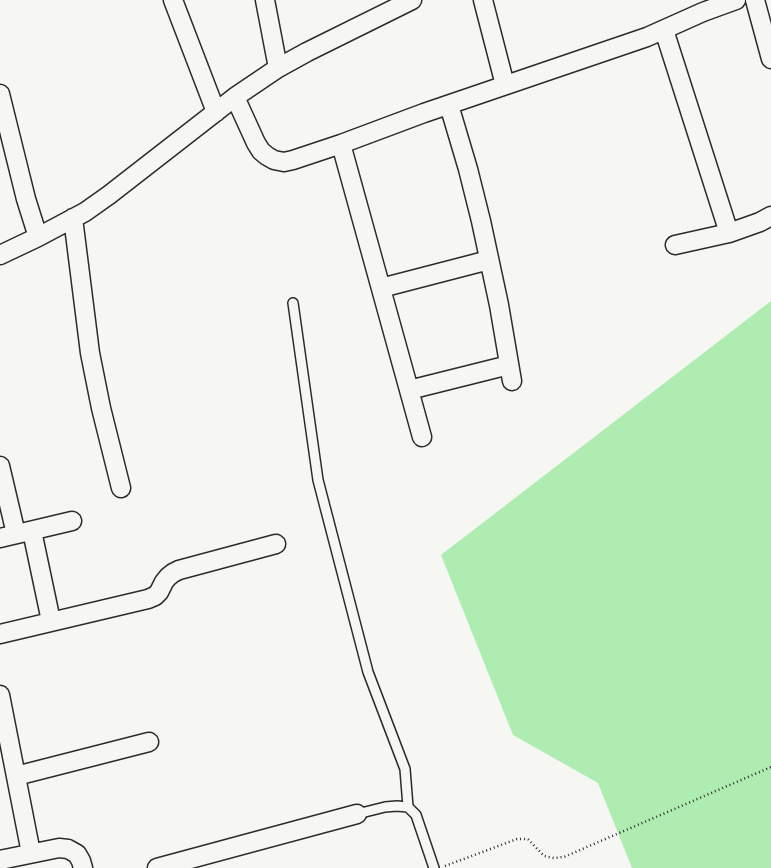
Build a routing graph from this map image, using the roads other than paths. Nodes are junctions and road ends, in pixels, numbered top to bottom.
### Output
1 (173, 0) edge
2 (265, 0) edge
3 (412, 0) edge
4 (483, 0) edge
5 (736, 0) edge
6 (755, 0) edge
7 (664, 30) junction
8 (771, 59) edge
9 (278, 68) junction
10 (505, 85) junction
11 (0, 94) edge
12 (235, 97) junction
13 (449, 104) junction
14 (216, 112) junction
15 (341, 144) junction
16 (771, 216) edge
17 (73, 218) junction
18 (730, 233) junction
19 (38, 237) junction
20 (675, 245) dead end
21 (0, 255) edge
22 (489, 260) junction
23 (381, 288) junction
24 (293, 303) dead end
25 (409, 390) junction
26 (422, 437) dead end
27 (0, 466) edge
28 (121, 488) dead end
29 (72, 521) dead end
30 (16, 534) edge
31 (276, 544) dead end
32 (51, 621) junction
33 (0, 634) edge
34 (0, 695) edge
35 (149, 742) dead end
36 (16, 776) junction
37 (408, 807) junction
38 (357, 814) joint
39 (31, 853) junction
40 (0, 860) edge
41 (83, 868) edge
42 (157, 868) edge
43 (434, 868) edge

1 - 14 street
2 - 9 street
3 - 9 street
4 - 10 street
5 - 7 street
6 - 8 street
7 - 10 street
7 - 18 street
9 - 12 street
10 - 13 street
11 - 19 street
12 - 14 street
12 - 15 street
13 - 15 street
13 - 22 street
14 - 17 street
15 - 23 street
16 - 18 street
17 - 19 street
17 - 28 street
18 - 20 street
19 - 21 street
22 - 23 street
22 - 25 street
23 - 25 street
24 - 37 lane
25 - 26 street
27 - 30 street
29 - 30 street
30 - 32 street
31 - 32 street
32 - 33 street
34 - 36 street
35 - 36 street
36 - 39 street
37 - 38 lane
37 - 43 lane
38 - 42 street
39 - 40 street
39 - 41 street

